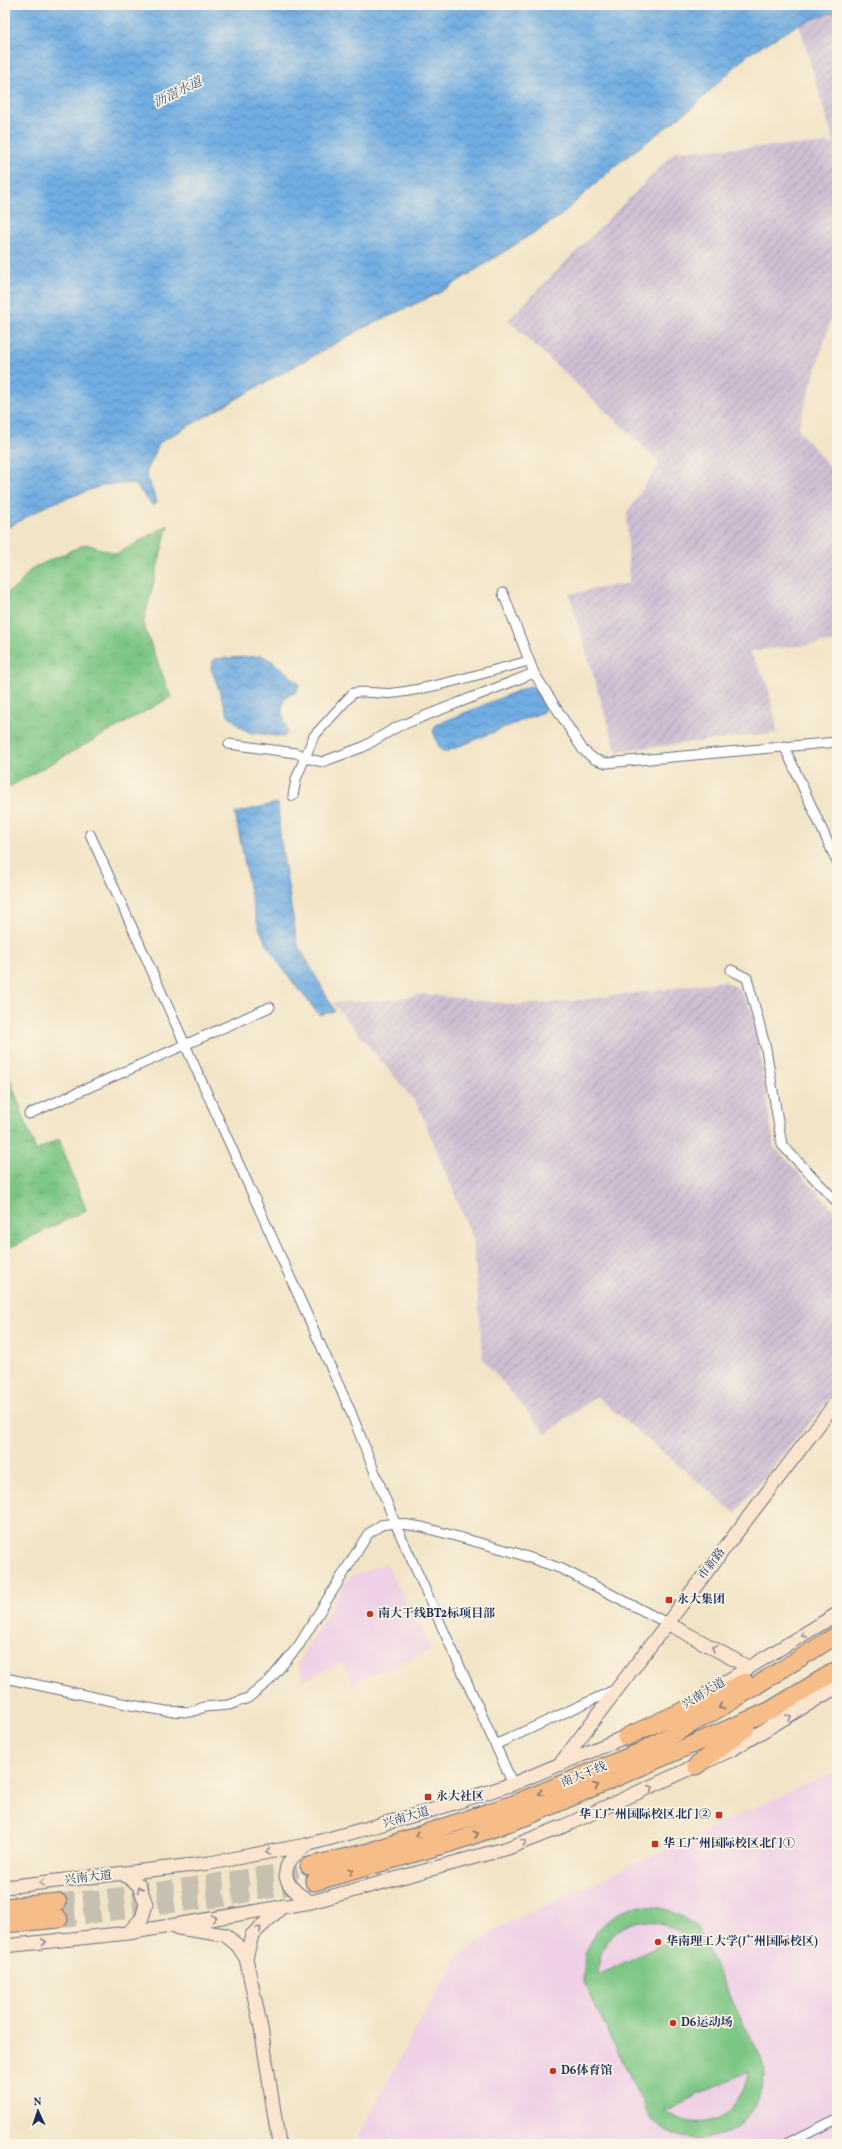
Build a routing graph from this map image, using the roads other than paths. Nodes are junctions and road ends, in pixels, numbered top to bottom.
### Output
1 (503, 593) dead end
2 (529, 660) junction
3 (534, 672) junction
4 (837, 742) edge
5 (229, 744) dead end
6 (784, 746) junction
7 (305, 757) junction
8 (293, 796) dead end
9 (90, 834) dead end
10 (837, 862) edge
11 (731, 970) dead end
12 (270, 1007) dead end
13 (186, 1046) junction
14 (29, 1114) dead end
15 (837, 1202) edge
16 (837, 1401) edge
17 (395, 1523) junction
18 (837, 1614) edge
19 (668, 1623) junction
20 (837, 1635) edge
21 (816, 1649) junction
22 (748, 1667) junction
23 (837, 1670) edge
24 (5, 1678) edge
25 (837, 1687) edge
26 (617, 1688) junction
27 (769, 1712) junction
28 (626, 1737) junction
29 (495, 1745) junction
30 (559, 1765) junction
31 (696, 1766) junction
32 (513, 1784) junction
33 (306, 1845) junction
34 (123, 1874) junction
35 (5, 1887) edge
36 (58, 1902) tunnel mouth
37 (311, 1902) junction
38 (283, 1906) junction
39 (5, 1907) edge
40 (59, 1919) tunnel mouth
41 (5, 1924) edge
42 (166, 1927) junction
43 (128, 1933) junction
44 (5, 1946) edge
45 (246, 1958) junction
46 (837, 2119) edge
47 (279, 2144) edge
48 (786, 2144) edge

1 - 2 street
2 - 3 street
2 - 7 street
3 - 6 street
3 - 7 street
4 - 6 street
5 - 7 street
6 - 10 street
7 - 8 street
9 - 13 street
11 - 15 street
12 - 13 street
13 - 14 street
13 - 17 street
16 - 19 main road, 市新路
17 - 19 street
17 - 24 street
17 - 29 street
18 -> 22 main road, 兴南大道
22 -> 19 main road
19 - 26 main road, 市新路
20 - 21 highway, 南大干线
21 -> 27 highway, 南大干线
21 - 28 highway
22 - 28 main road, 兴南大道
23 - 27 highway, 南大干线
31 -> 25 main road
26 - 29 street
26 - 30 main road, 市新路
27 - 31 highway
28 - 30 main road, 兴南大道
29 - 32 street
30 - 32 main road, 兴南大道
37 -> 31 main road
32 - 33 main road, 兴南大道
33 -> 34 main road, 兴南大道
33 - 37 main road
34 -> 35 main road, 兴南大道
43 -> 34 main road
36 - 39 highway
37 - 38 main road
42 -> 38 main road
45 -> 38 main road
40 - 41 highway
42 - 43 main road
42 - 45 main road
44 -> 43 main road
45 - 47 main road
46 - 48 street

